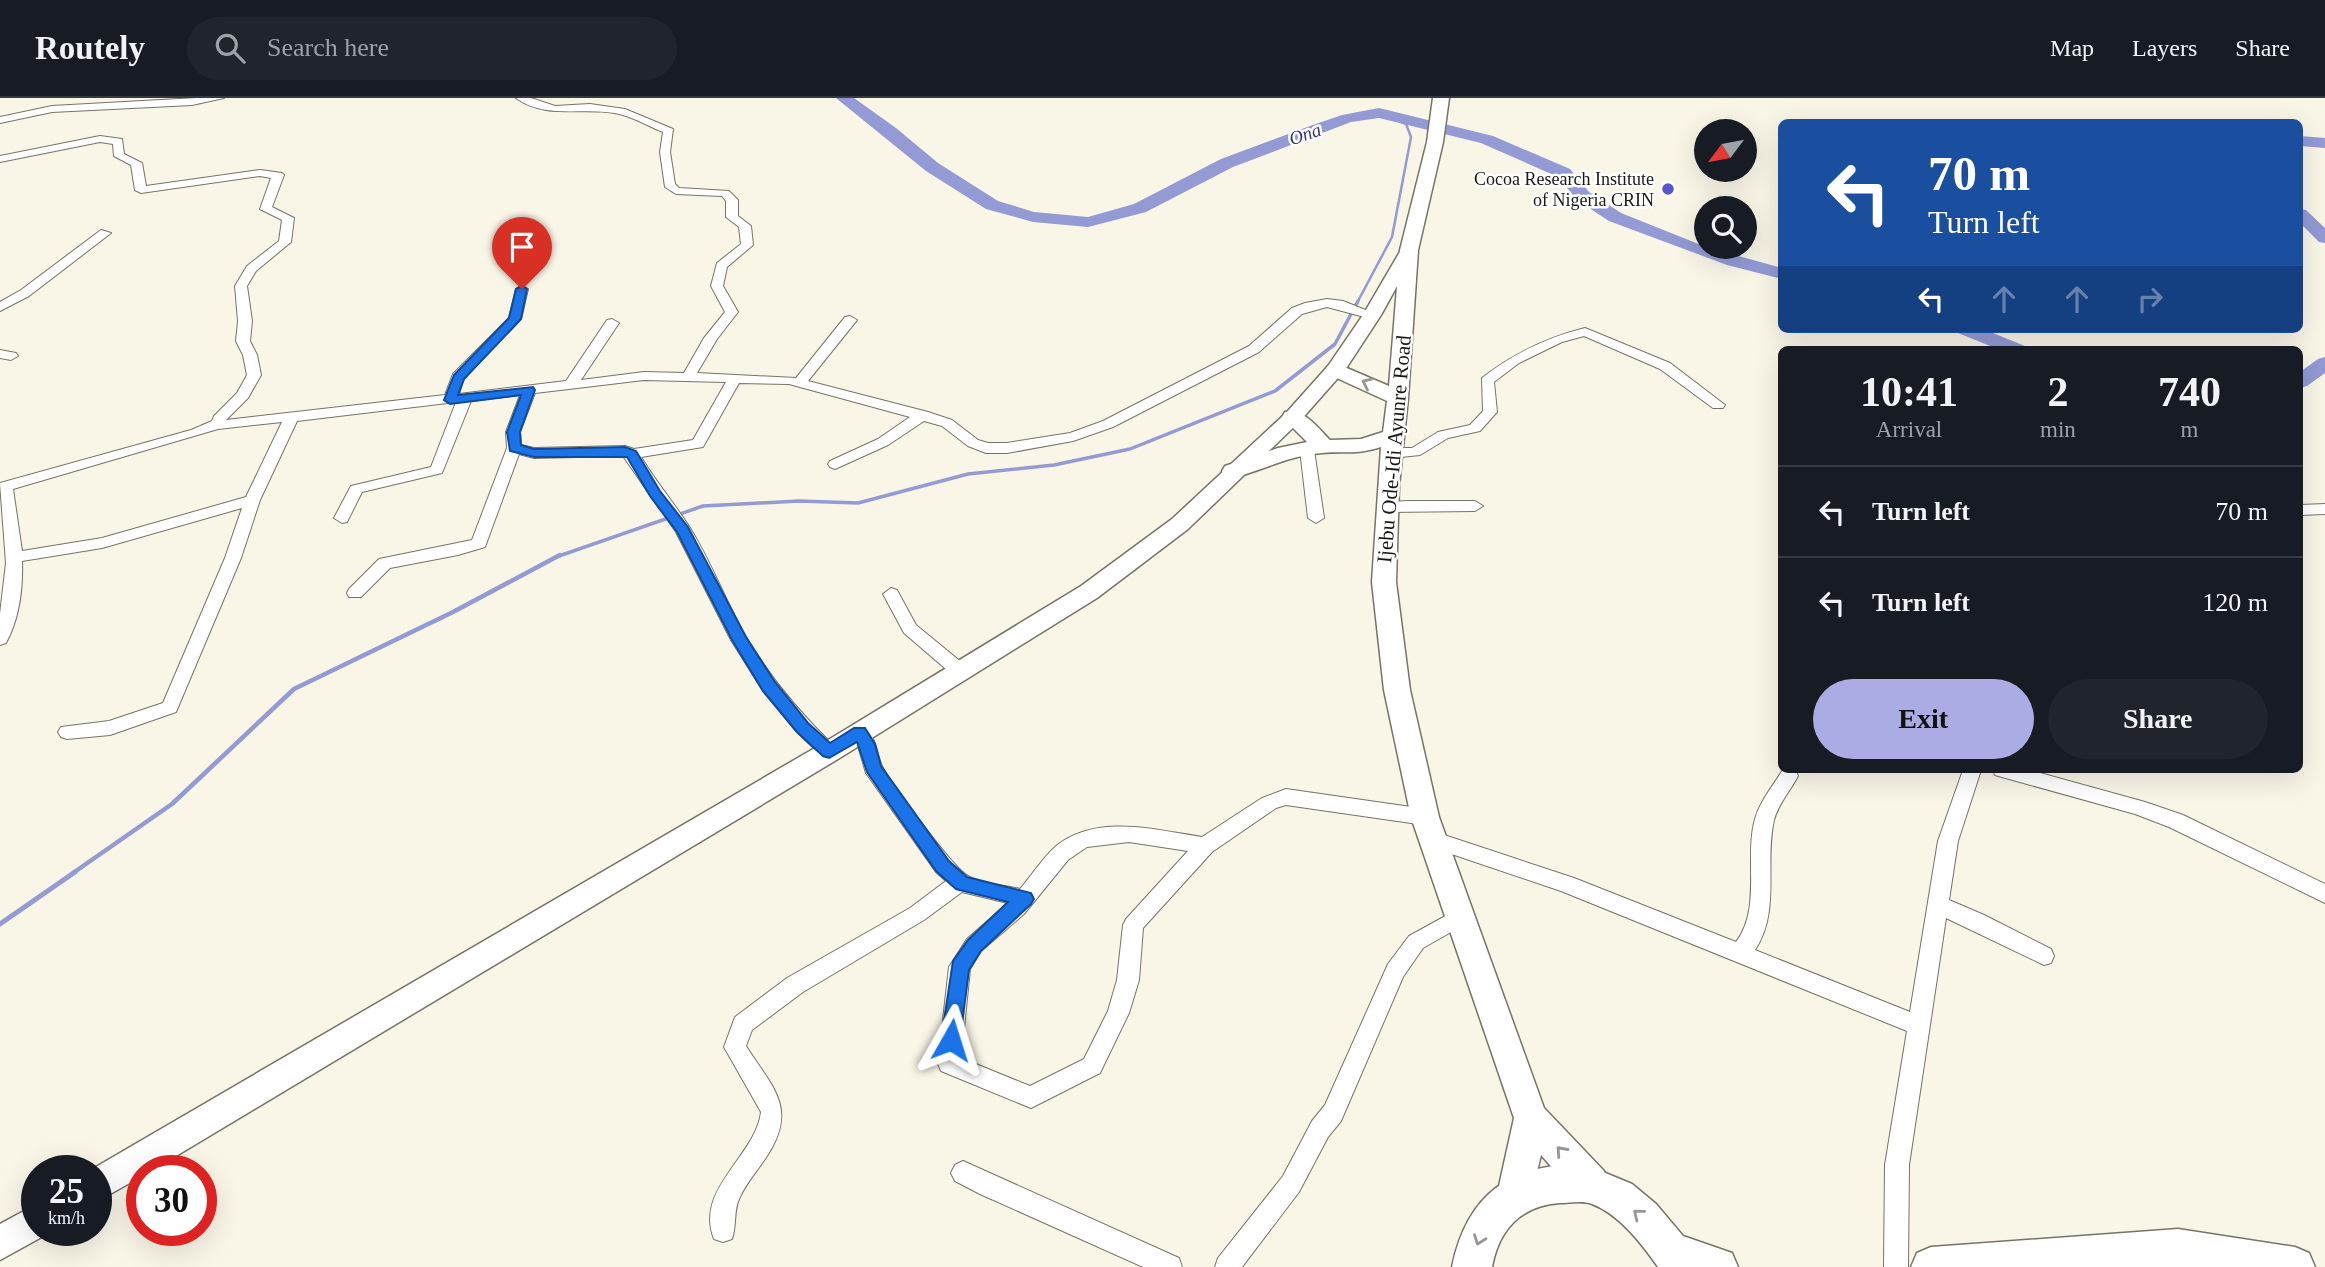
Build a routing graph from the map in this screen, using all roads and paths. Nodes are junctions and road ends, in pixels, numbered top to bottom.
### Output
1 (219, 98) edge
2 (521, 98) edge
3 (1440, 106) edge
4 (0, 120) edge
5 (1434, 142) joint
6 (0, 159) edge
7 (105, 233) dead end
8 (1409, 250) junction
9 (522, 289) dead end
10 (0, 307) edge
11 (1365, 312) junction
12 (850, 320) dead end
13 (612, 323) dead end
14 (1335, 370) junction
15 (689, 376) junction
16 (735, 378) junction
17 (800, 382) junction
18 (571, 384) junction
19 (529, 390) junction
20 (1398, 398) junction
21 (458, 399) junction
22 (1718, 405) dead end
23 (923, 415) junction
24 (292, 416) junction
25 (1293, 417) junction
26 (218, 424) junction
27 (1392, 445) junction
28 (514, 448) junction
29 (1324, 448) junction
30 (632, 454) junction
31 (835, 464) dead end
32 (1233, 471) junction
33 (2, 488) edge
34 (1387, 496) junction
35 (252, 500) junction
36 (1475, 506) dead end
37 (2325, 509) edge
38 (2303, 510) edge
39 (342, 518) dead end
40 (1316, 518) dead end
41 (16, 557) junction
42 (355, 593) dead end
43 (891, 594) dead end
44 (0, 639) edge
45 (960, 671) junction
46 (67, 732) dead end
47 (859, 733) junction
48 (829, 752) junction
49 (1971, 773) edge
50 (2013, 773) edge
51 (1789, 776) dead end
52 (1429, 828) junction
53 (1205, 846) junction
54 (962, 883) junction
55 (2325, 894) edge
56 (1025, 899) junction
57 (1938, 905) junction
58 (1460, 917) junction
59 (1740, 954) junction
60 (2044, 956) dead end
61 (1921, 1026) junction
62 (1531, 1118) junction
63 (963, 1173) dead end
64 (112, 1176) edge
65 (1591, 1184) junction
66 (1515, 1195) junction
67 (723, 1230) dead end
68 (21, 1231) edge
69 (0, 1243) edge
70 (1676, 1259) edge
71 (1170, 1267) edge
72 (1227, 1267) edge
73 (1472, 1267) edge
74 (1718, 1267) edge
75 (1896, 1267) edge
76 (1931, 1267) edge
77 (2295, 1267) edge

1 - 4 street
2 - 15 street
3 - 5 main road, Ijebu Ode-Idi Ayunre Road
5 - 8 main road, Ijebu Ode-Idi Ayunre Road
6 - 26 street
7 - 10 street
8 - 11 main road
8 - 20 main road, Ijebu Ode-Idi Ayunre Road
9 - 21 street
11 - 14 main road
11 - 23 street
12 - 17 street
13 - 18 street
20 -> 14 main road
14 - 25 main road
15 - 16 street
15 - 18 street
16 - 17 street
16 - 30 street
17 - 23 street
18 - 19 street
19 - 21 street
19 - 28 street
20 - 27 main road, Ijebu Ode-Idi Ayunre Road
21 - 24 street
21 - 39 street
22 - 27 street
23 - 31 street
24 - 26 street
24 - 35 street
25 - 29 main road
25 - 32 main road
26 - 33 street
27 - 29 main road
27 - 34 main road, Ijebu Ode-Idi Ayunre Road
28 - 30 street
28 - 42 street
29 - 32 main road
29 - 34 main road
29 - 40 street
30 - 48 street
32 - 45 main road
33 - 41 street
34 - 36 street
34 - 52 main road, Ijebu Ode-Idi Ayunre Road
35 - 41 street
35 - 46 street
37 - 38 street
41 - 44 street
43 - 45 street
45 - 47 main road
47 - 48 main road
47 - 54 street
48 - 64 main road
49 - 57 street
50 - 55 street
51 - 59 street
52 - 53 street
52 - 58 main road, Ijebu Ode-Idi Ayunre Road
52 - 59 street
53 - 56 street
53 - 56 street
54 - 56 street
54 - 67 street
57 - 60 street
57 - 61 street
58 - 62 main road, Ijebu Ode-Idi Ayunre Road
58 - 72 street
59 - 61 street
61 - 75 street
65 -> 62 main road
62 - 66 main road
63 - 71 street
65 - 66 highway
70 -> 65 highway
66 -> 73 highway
68 - 69 main road
70 - 74 highway
76 - 77 highway

